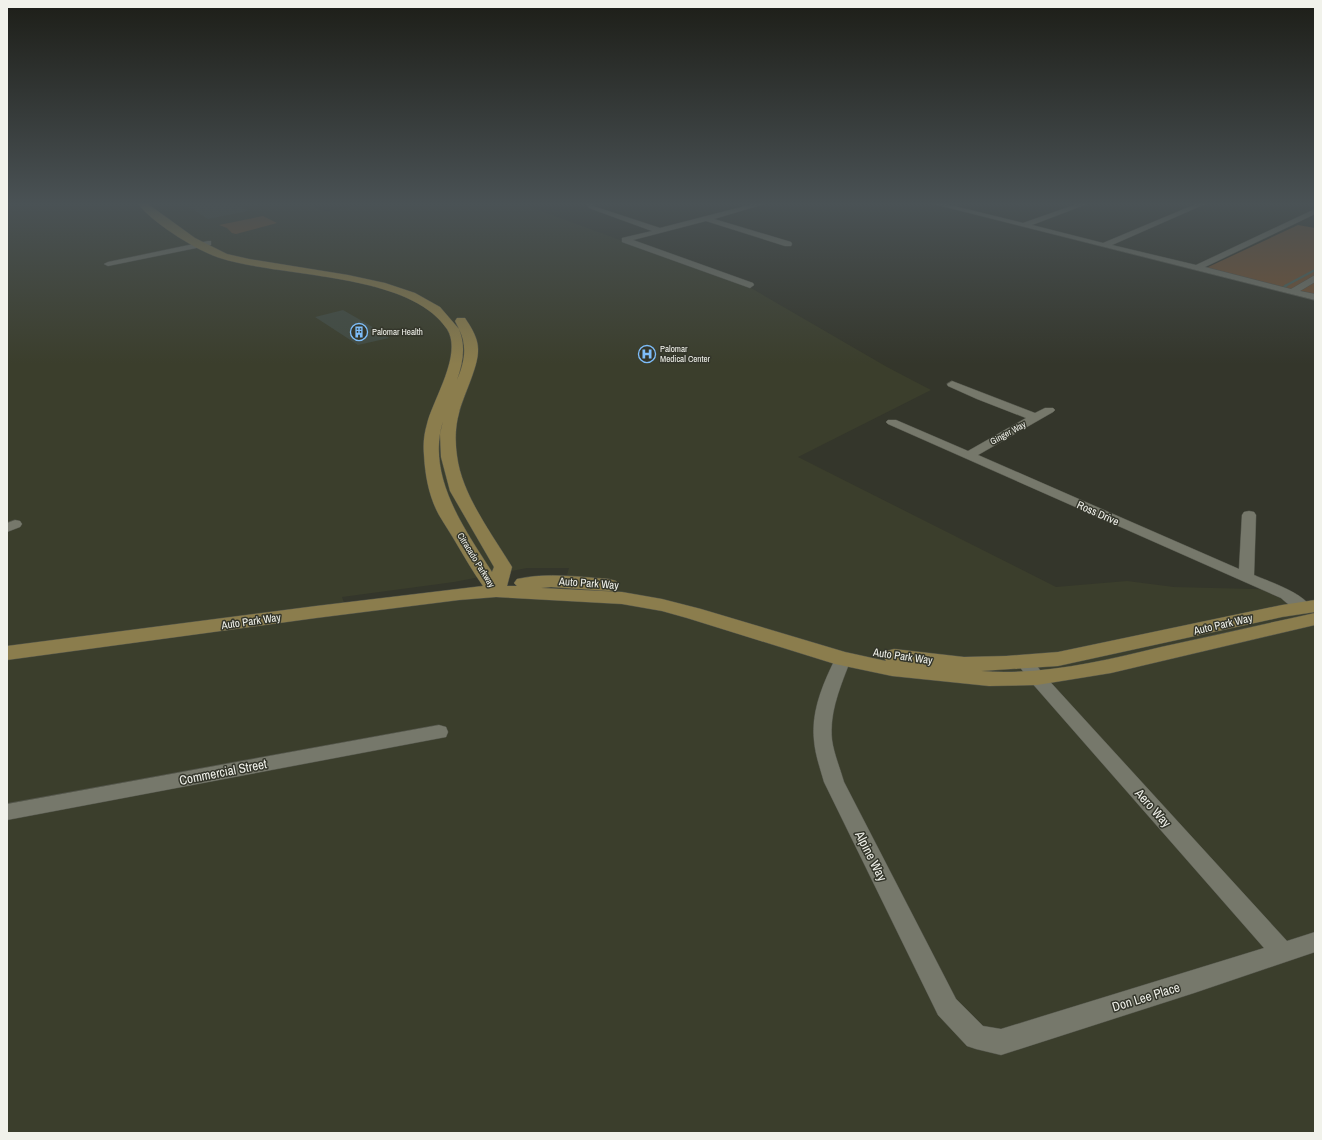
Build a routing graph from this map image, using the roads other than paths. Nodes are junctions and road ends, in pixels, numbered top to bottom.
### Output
1 (140, 257) edge
2 (248, 257) edge
3 (673, 257) edge
4 (1155, 257) edge
5 (1219, 257) edge
6 (108, 264) dead end
7 (1197, 268) junction
8 (1315, 278) edge
9 (750, 285) dead end
10 (1292, 292) junction
11 (1315, 297) edge
12 (952, 384) dead end
13 (1048, 410) dead end
14 (1035, 417) junction
15 (892, 422) dead end
16 (967, 456) junction
17 (1249, 515) dead end
18 (1246, 578) junction
19 (496, 591) junction
20 (1311, 611) edge
21 (7, 654) edge
22 (843, 659) junction
23 (1031, 670) junction
24 (439, 732) dead end
25 (7, 812) edge
26 (1315, 942) edge
27 (1283, 953) junction
28 (976, 1037) joint

1 - 6 street
2 - 19 main road, Citracado Parkway
3 - 9 street
4 - 7 street
5 - 7 street
7 - 10 street
8 - 10 street
10 - 11 street
12 - 14 street
13 - 14 street, Ginger Way
14 - 16 street, Ginger Way
15 - 16 street, Ross Drive
16 - 18 street, Ross Drive
17 - 18 street
18 - 20 street, Ross Drive
19 - 21 main road, Auto Park Way
19 - 22 main road, Auto Park Way
19 - 23 main road, Auto Park Way
20 - 23 main road, Auto Park Way
22 - 23 main road, Auto Park Way
22 - 28 street, Alpine Way
23 - 27 street, Aero Way
24 - 25 street, Commercial Street
26 - 27 street, Don Lee Place
27 - 28 street, Don Lee Place

